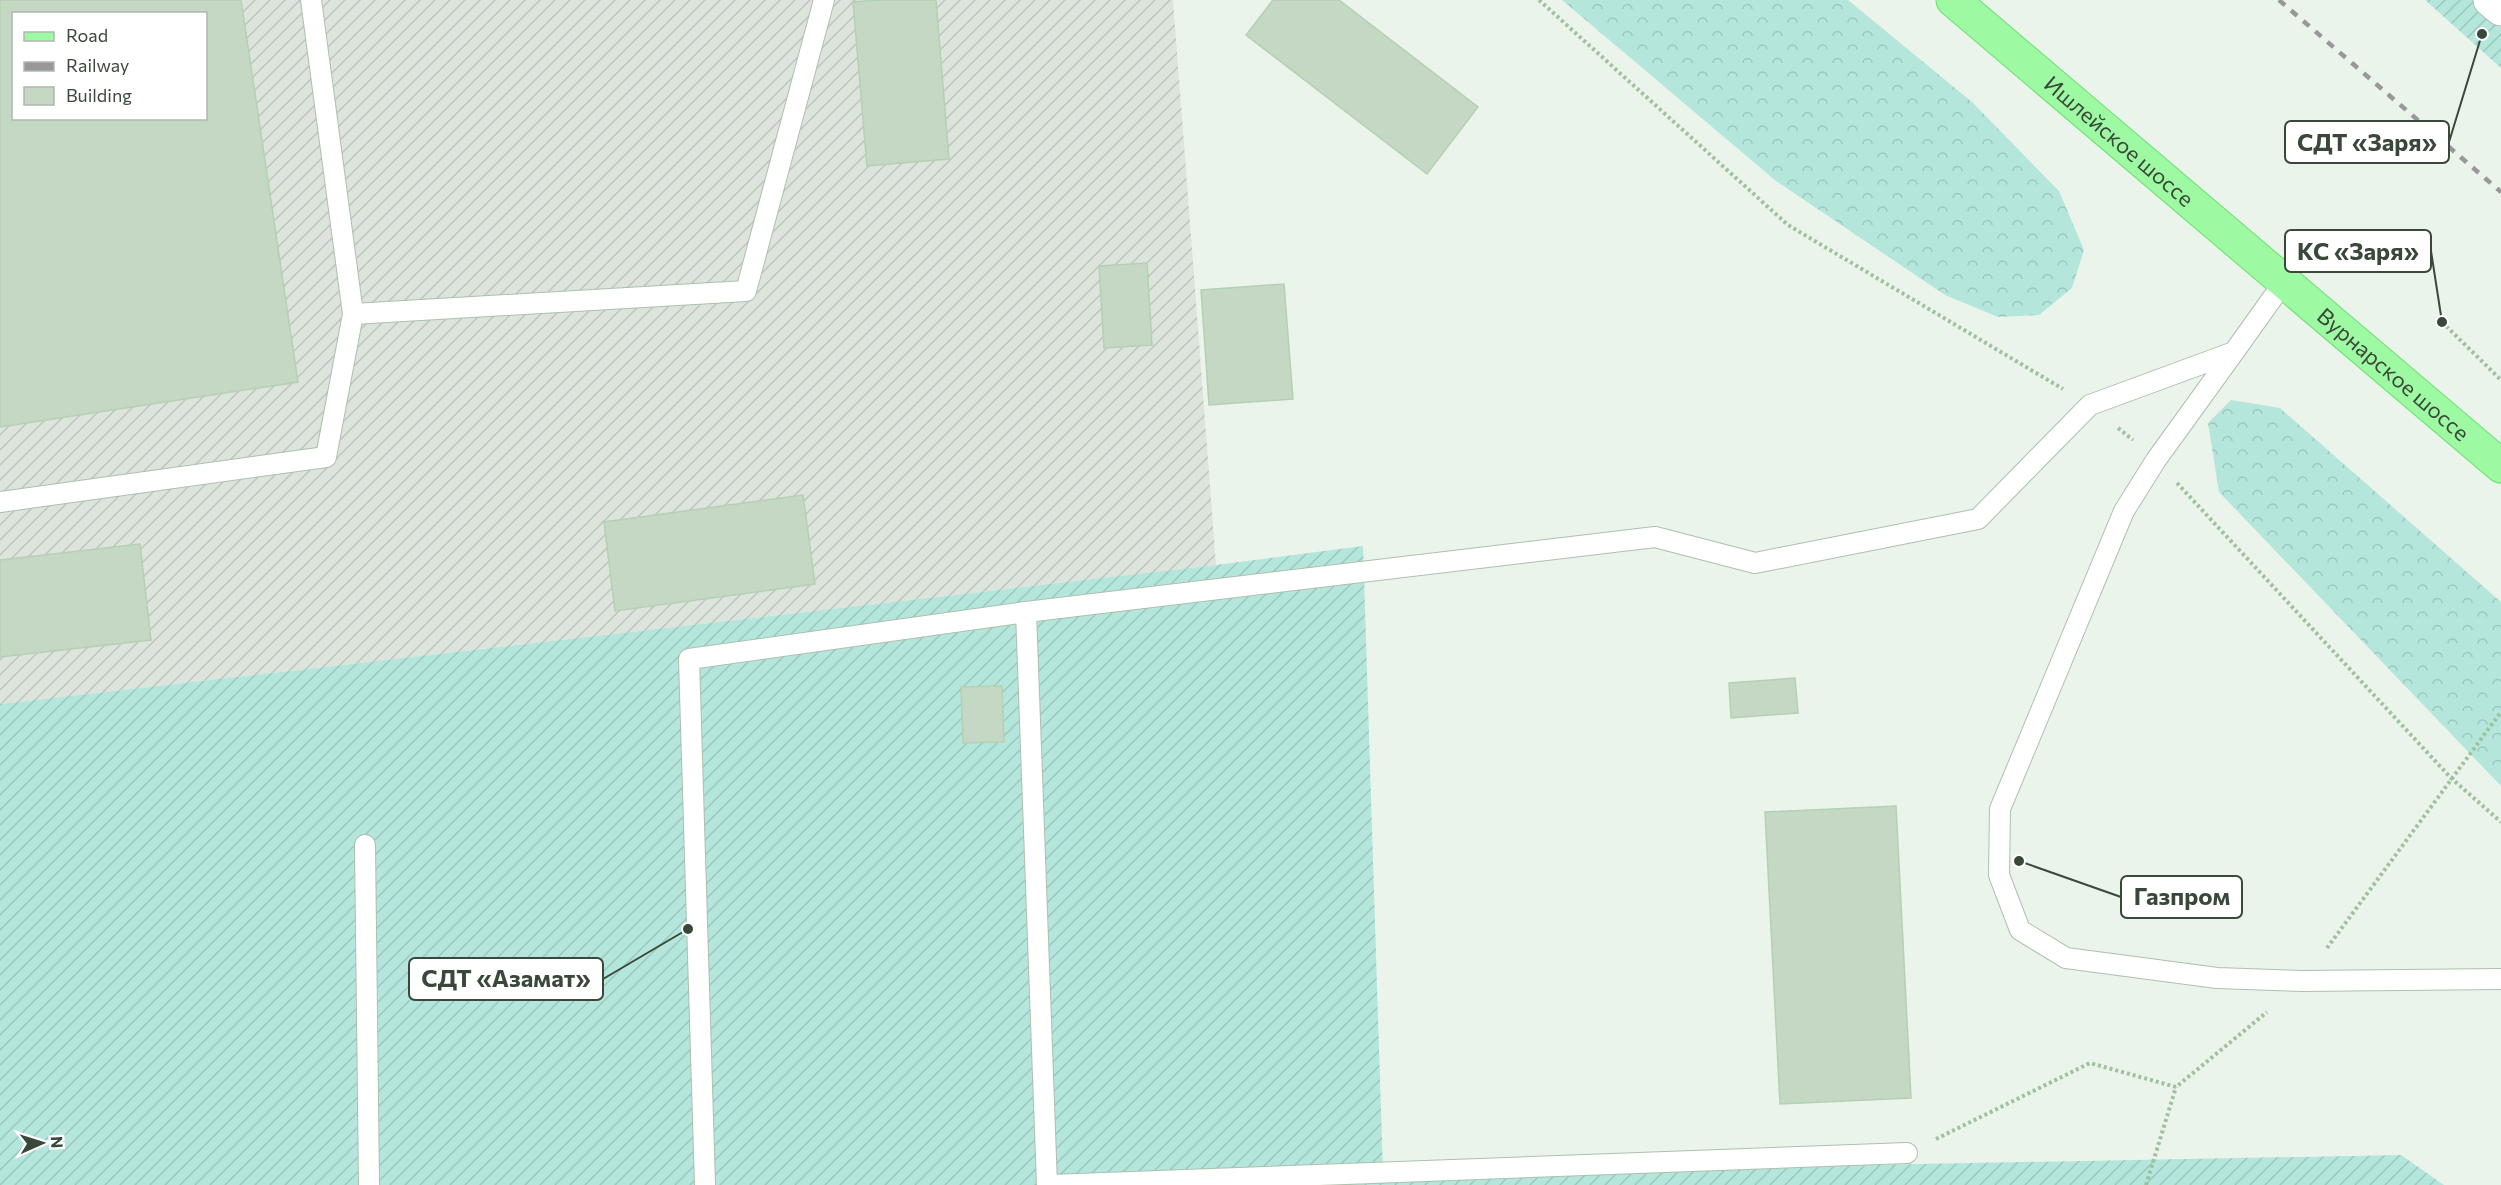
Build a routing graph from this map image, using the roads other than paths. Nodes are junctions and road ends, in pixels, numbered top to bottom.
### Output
1 (311, 0) edge
2 (824, 0) edge
3 (1953, 0) edge
4 (2490, 0) edge
5 (2501, 9) edge
6 (2284, 282) junction
7 (353, 314) junction
8 (2234, 352) junction
9 (2501, 466) edge
10 (0, 502) edge
11 (1026, 612) junction
12 (365, 845) dead end
13 (2501, 979) edge
14 (1907, 1153) dead end
15 (369, 1185) edge
16 (705, 1185) edge
17 (1049, 1185) edge

1 - 7 lane
2 - 7 lane
3 - 6 main road, Ишлейское шоссе
4 - 5 street
6 - 8 lane
6 - 9 main road, Вурнарское шоссе
7 - 10 lane
8 - 11 lane
8 - 13 lane
11 - 16 lane
11 - 17 lane
12 - 15 lane
14 - 17 lane

